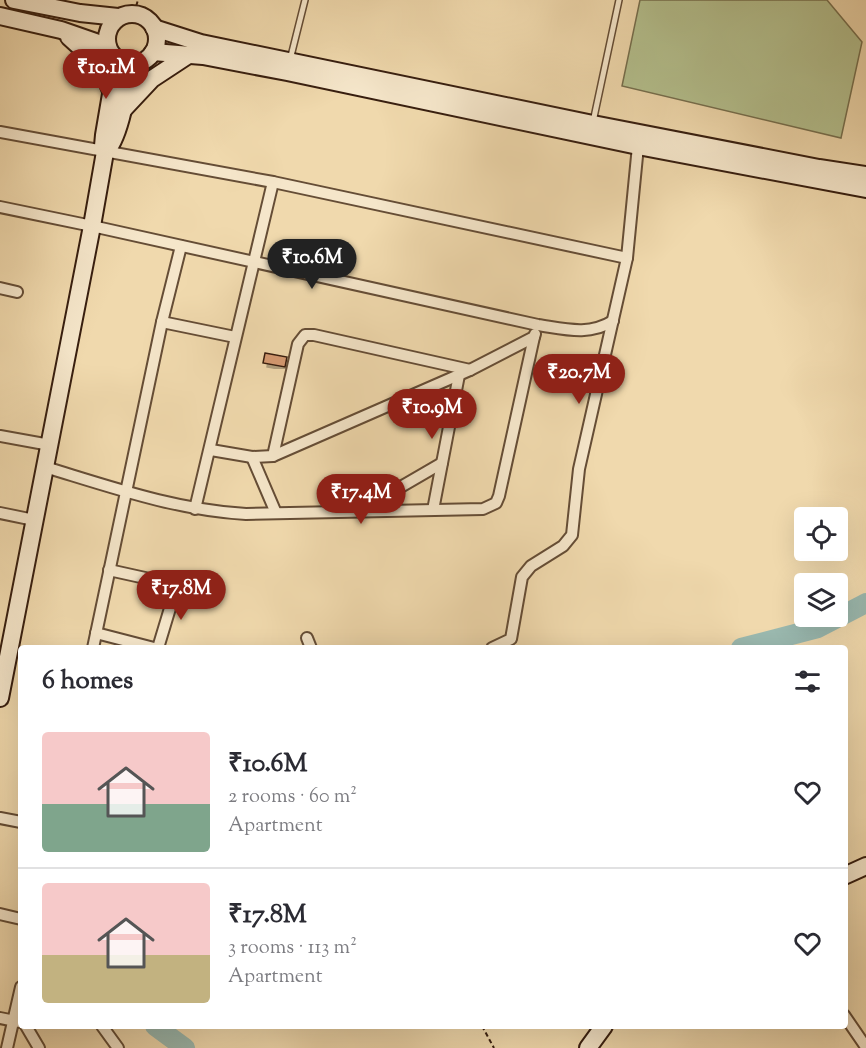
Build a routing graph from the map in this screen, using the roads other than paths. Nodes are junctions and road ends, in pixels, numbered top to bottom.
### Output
1 (14, 0) edge
2 (304, 0) edge
3 (620, 0) edge
4 (130, 10) edge
5 (0, 16) edge
6 (154, 28) junction
7 (61, 30) junction
8 (153, 52) junction
9 (190, 54) junction
10 (119, 56) junction
11 (290, 60) junction
12 (111, 92) junction
13 (122, 112) junction
14 (593, 124) junction
15 (0, 132) edge
16 (638, 146) junction
17 (105, 152) junction
18 (866, 175) edge
19 (273, 183) junction
20 (866, 189) edge
21 (0, 207) edge
22 (92, 226) junction
23 (181, 246) junction
24 (627, 258) junction
25 (254, 263) junction
26 (0, 288) edge
27 (17, 292) dead end
28 (613, 321) junction
29 (162, 322) junction
30 (538, 325) junction
31 (534, 337) junction
32 (235, 338) junction
33 (470, 370) junction
34 (459, 375) junction
35 (0, 436) edge
36 (50, 445) junction
37 (210, 450) junction
38 (273, 456) junction
39 (252, 457) junction
40 (442, 463) junction
41 (45, 466) junction
42 (127, 492) junction
43 (195, 509) junction
44 (433, 510) junction
45 (358, 511) junction
46 (0, 513) edge
47 (276, 513) junction
48 (34, 520) junction
49 (109, 570) junction
50 (177, 585) junction
51 (213, 593) dead end
52 (96, 633) junction
53 (94, 645) edge
54 (144, 645) edge
55 (157, 645) edge
56 (498, 645) edge
57 (0, 698) edge
58 (0, 818) edge
59 (18, 821) edge
60 (866, 866) edge
61 (848, 874) edge
62 (0, 914) edge
63 (18, 918) edge
64 (0, 1018) edge
65 (18, 1019) edge
66 (18, 1021) edge
67 (848, 1021) edge
68 (28, 1029) edge
69 (104, 1029) edge
70 (602, 1029) edge
71 (866, 1047) edge
72 (7, 1048) edge
73 (39, 1048) edge
74 (118, 1048) edge
75 (588, 1048) edge

1 - 4 main road
2 - 11 lane
3 - 14 lane
4 - 6 main road
4 - 10 main road
5 - 7 main road
6 - 8 main road
6 - 11 main road
7 - 10 main road
7 - 12 main road
8 - 9 main road
8 - 10 main road
9 - 13 main road
9 - 16 main road
10 - 12 main road
10 - 13 main road
11 - 14 main road
12 - 17 main road
13 - 17 main road
14 - 18 main road
15 - 17 street
16 - 20 main road
16 - 24 street
17 - 19 street
17 - 22 main road
19 - 24 street
19 - 25 street
21 - 22 street
22 - 23 street
22 - 36 main road
23 - 25 street
23 - 29 street
24 - 28 street
25 - 30 street
25 - 32 street
26 - 27 street
28 - 30 street
28 - 56 street
29 - 32 street
29 - 42 street
30 - 31 street
31 - 33 street
31 - 44 street
32 - 37 street
33 - 34 street
33 - 38 street
34 - 38 street
34 - 40 street
35 - 36 street
36 - 41 main road
37 - 39 street
37 - 43 street
38 - 39 street
39 - 47 street
40 - 44 street
40 - 45 street
41 - 42 street
41 - 48 main road
42 - 43 street
42 - 49 street
43 - 47 street
44 - 45 street
45 - 47 street
46 - 48 street
48 - 57 main road
49 - 50 street
49 - 52 street
50 - 51 street
50 - 55 street
52 - 53 street
52 - 54 street
58 - 59 street
60 - 61 main road
62 - 63 street
64 - 65 street
66 - 72 street
67 - 71 street
68 - 73 street
69 - 74 street
70 - 75 main road

